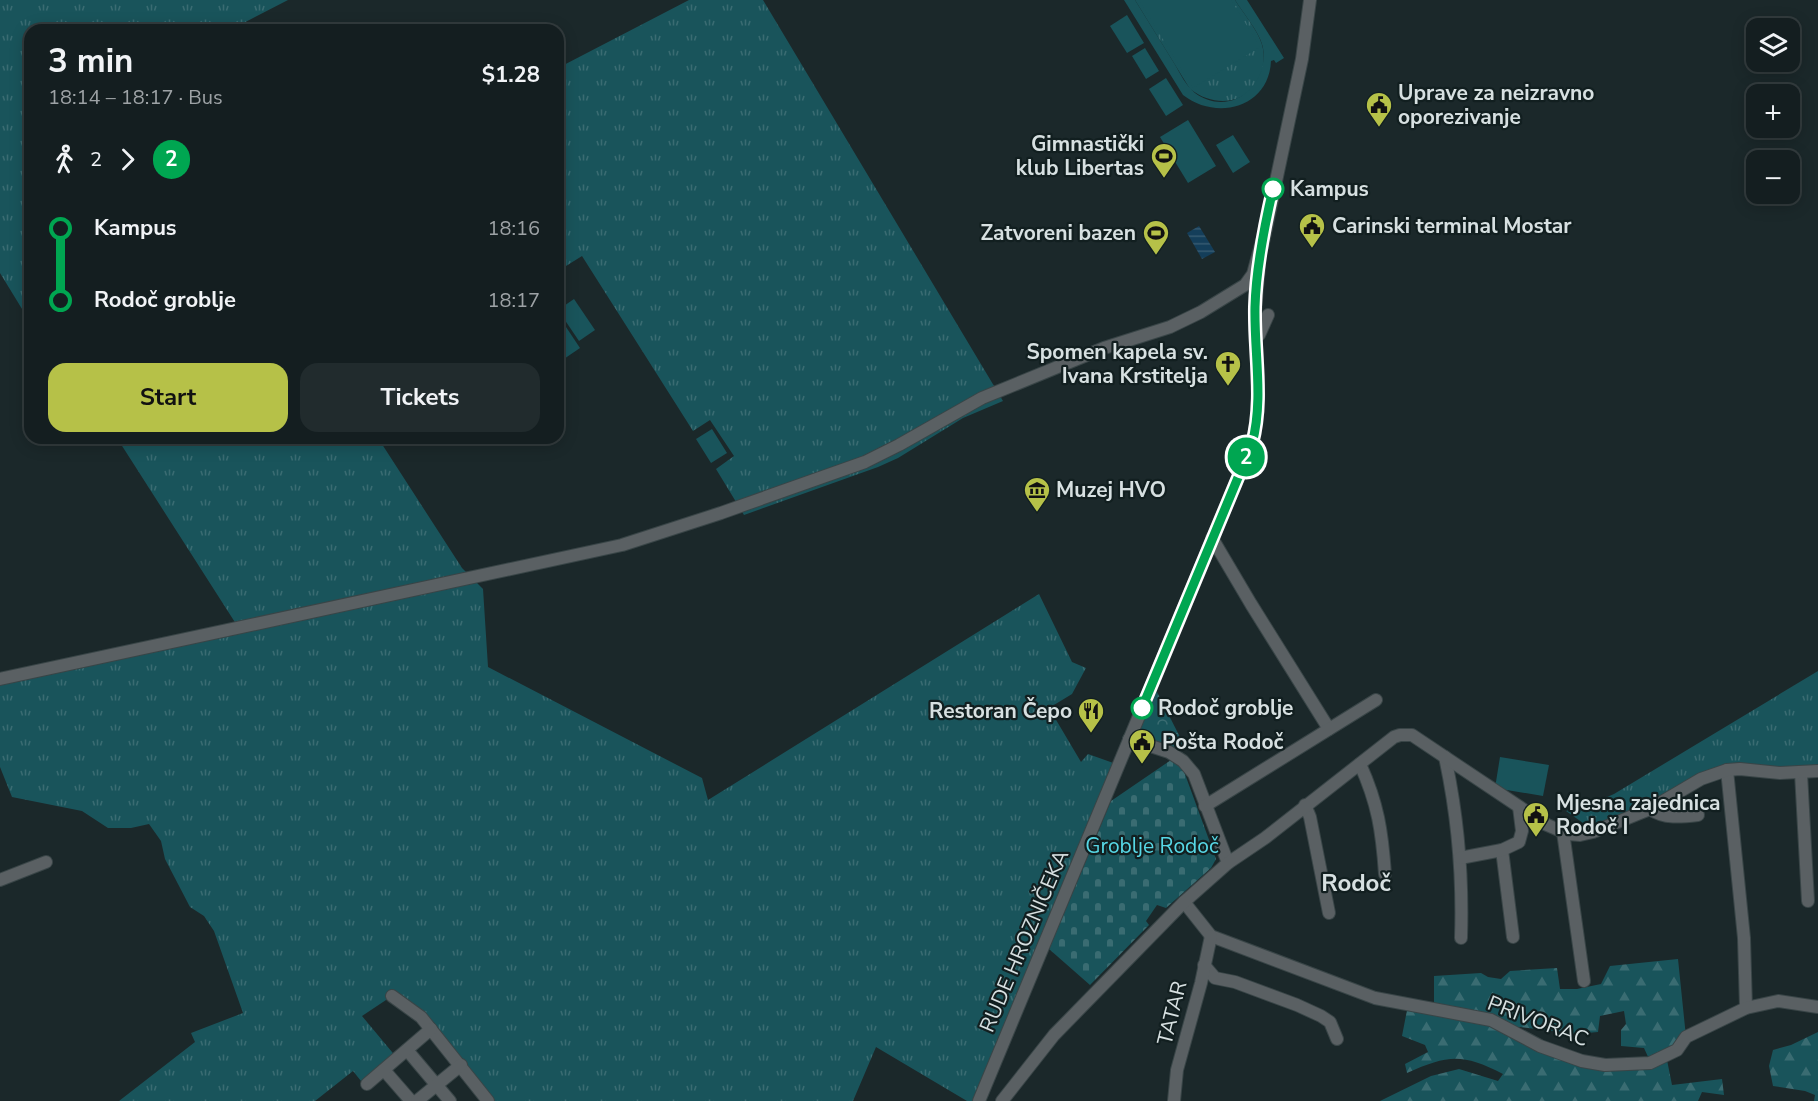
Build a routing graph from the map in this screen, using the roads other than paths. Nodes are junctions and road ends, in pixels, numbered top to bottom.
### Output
1 (1310, 0) edge
2 (1262, 241) junction
3 (1238, 290) junction
4 (1255, 299) junction
5 (1218, 302) junction
6 (1268, 315) dead end
7 (1257, 348) junction
8 (1212, 538) junction
9 (0, 679) edge
10 (1376, 700) dead end
11 (1329, 729) junction
12 (1129, 739) junction
13 (1445, 757) junction
14 (1360, 764) junction
15 (1727, 770) junction
16 (1818, 771) edge
17 (1801, 773) junction
18 (1305, 805) junction
19 (1205, 806) junction
20 (1519, 807) junction
21 (1650, 809) junction
22 (1698, 814) dead end
23 (1563, 832) junction
24 (1502, 850) junction
25 (1460, 858) junction
26 (46, 862) dead end
27 (1228, 863) junction
28 (1385, 874) dead end
29 (0, 880) edge
30 (1808, 901) dead end
31 (1184, 902) junction
32 (1329, 913) dead end
33 (1211, 936) junction
34 (1513, 937) dead end
35 (1461, 938) dead end
36 (1204, 965) junction
37 (1584, 981) dead end
38 (392, 996) dead end
39 (1818, 1007) edge
40 (1746, 1008) junction
41 (432, 1029) junction
42 (1336, 1040) dead end
43 (407, 1050) junction
44 (461, 1065) junction
45 (384, 1070) junction
46 (367, 1084) dead end
47 (437, 1085) junction
48 (411, 1101) edge
49 (417, 1101) edge
50 (450, 1101) edge
51 (488, 1101) edge
52 (979, 1101) edge
53 (1002, 1101) edge
54 (1174, 1101) edge

1 - 2 street
2 - 3 street
2 - 4 street, RUDE HROZNIČEKA
3 - 4 street
3 - 5 street
4 - 5 street
4 - 7 street, RUDE HROZNIČEKA
5 - 9 street
6 - 7 street
7 - 8 street, RUDE HROZNIČEKA
8 - 11 street
8 - 12 street, RUDE HROZNIČEKA
10 - 11 street
11 - 19 street
12 - 19 street
12 - 52 street, RUDE HROZNIČEKA
13 - 14 street
13 - 20 street
13 - 25 street
14 - 18 street
14 - 28 street
15 - 17 street
15 - 21 street
15 - 40 street
16 - 17 street
17 - 30 street
18 - 27 street
18 - 32 street
19 - 27 street
20 - 23 street
20 - 24 street
21 - 22 street
21 - 23 street
23 - 37 street
24 - 25 street
24 - 34 street
25 - 35 street
26 - 29 street
27 - 31 street
31 - 33 street
31 - 53 street
33 - 36 street, TATAR
33 - 40 street, PRIVORAC
36 - 42 street
36 - 54 street, TATAR
38 - 41 street
39 - 40 street, PRIVORAC
41 - 43 street
41 - 44 street
43 - 45 street
43 - 47 street
44 - 47 street
44 - 51 street
45 - 46 street
45 - 48 street
47 - 49 street
47 - 50 street

